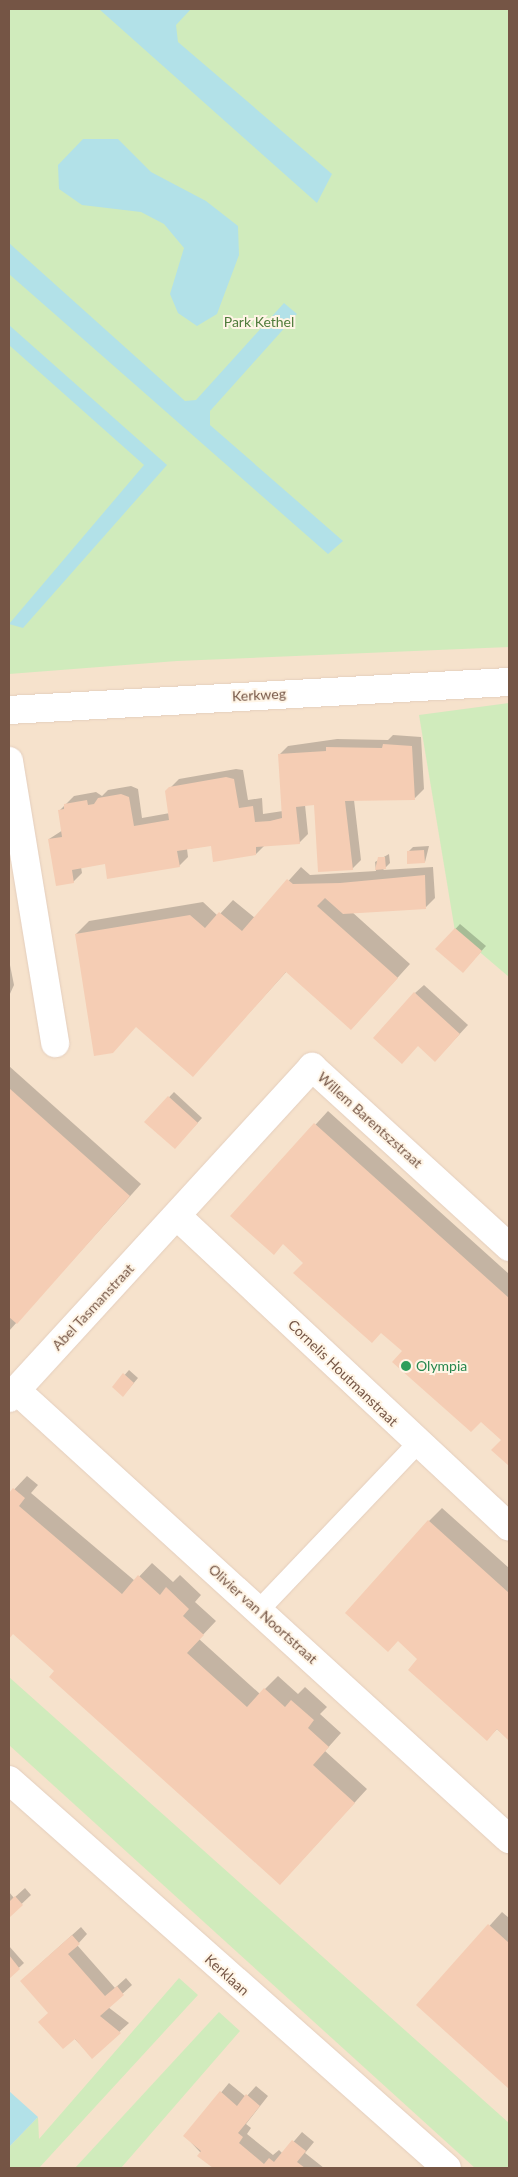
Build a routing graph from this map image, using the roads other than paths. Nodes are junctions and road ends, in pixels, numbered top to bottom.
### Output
1 (509, 682) edge
2 (9, 710) edge
3 (9, 761) edge
4 (55, 1043) dead end
5 (178, 1216) junction
6 (509, 1247) edge
7 (12, 1394) edge
8 (417, 1444) junction
9 (509, 1527) edge
10 (259, 1610) junction
11 (9, 1780) edge
12 (509, 1839) edge
13 (447, 2168) edge

1 - 2 street, Kerkweg
3 - 4 street
5 - 6 street, Willem Barentszstraat
5 - 7 street, Abel Tasmanstraat
5 - 8 street, Cornelis Houtmanstraat
7 - 10 street, Olivier van Noortstraat
8 - 9 street, Cornelis Houtmanstraat
8 - 10 lane
10 - 12 street, Olivier van Noortstraat
11 - 13 street, Kerklaan

